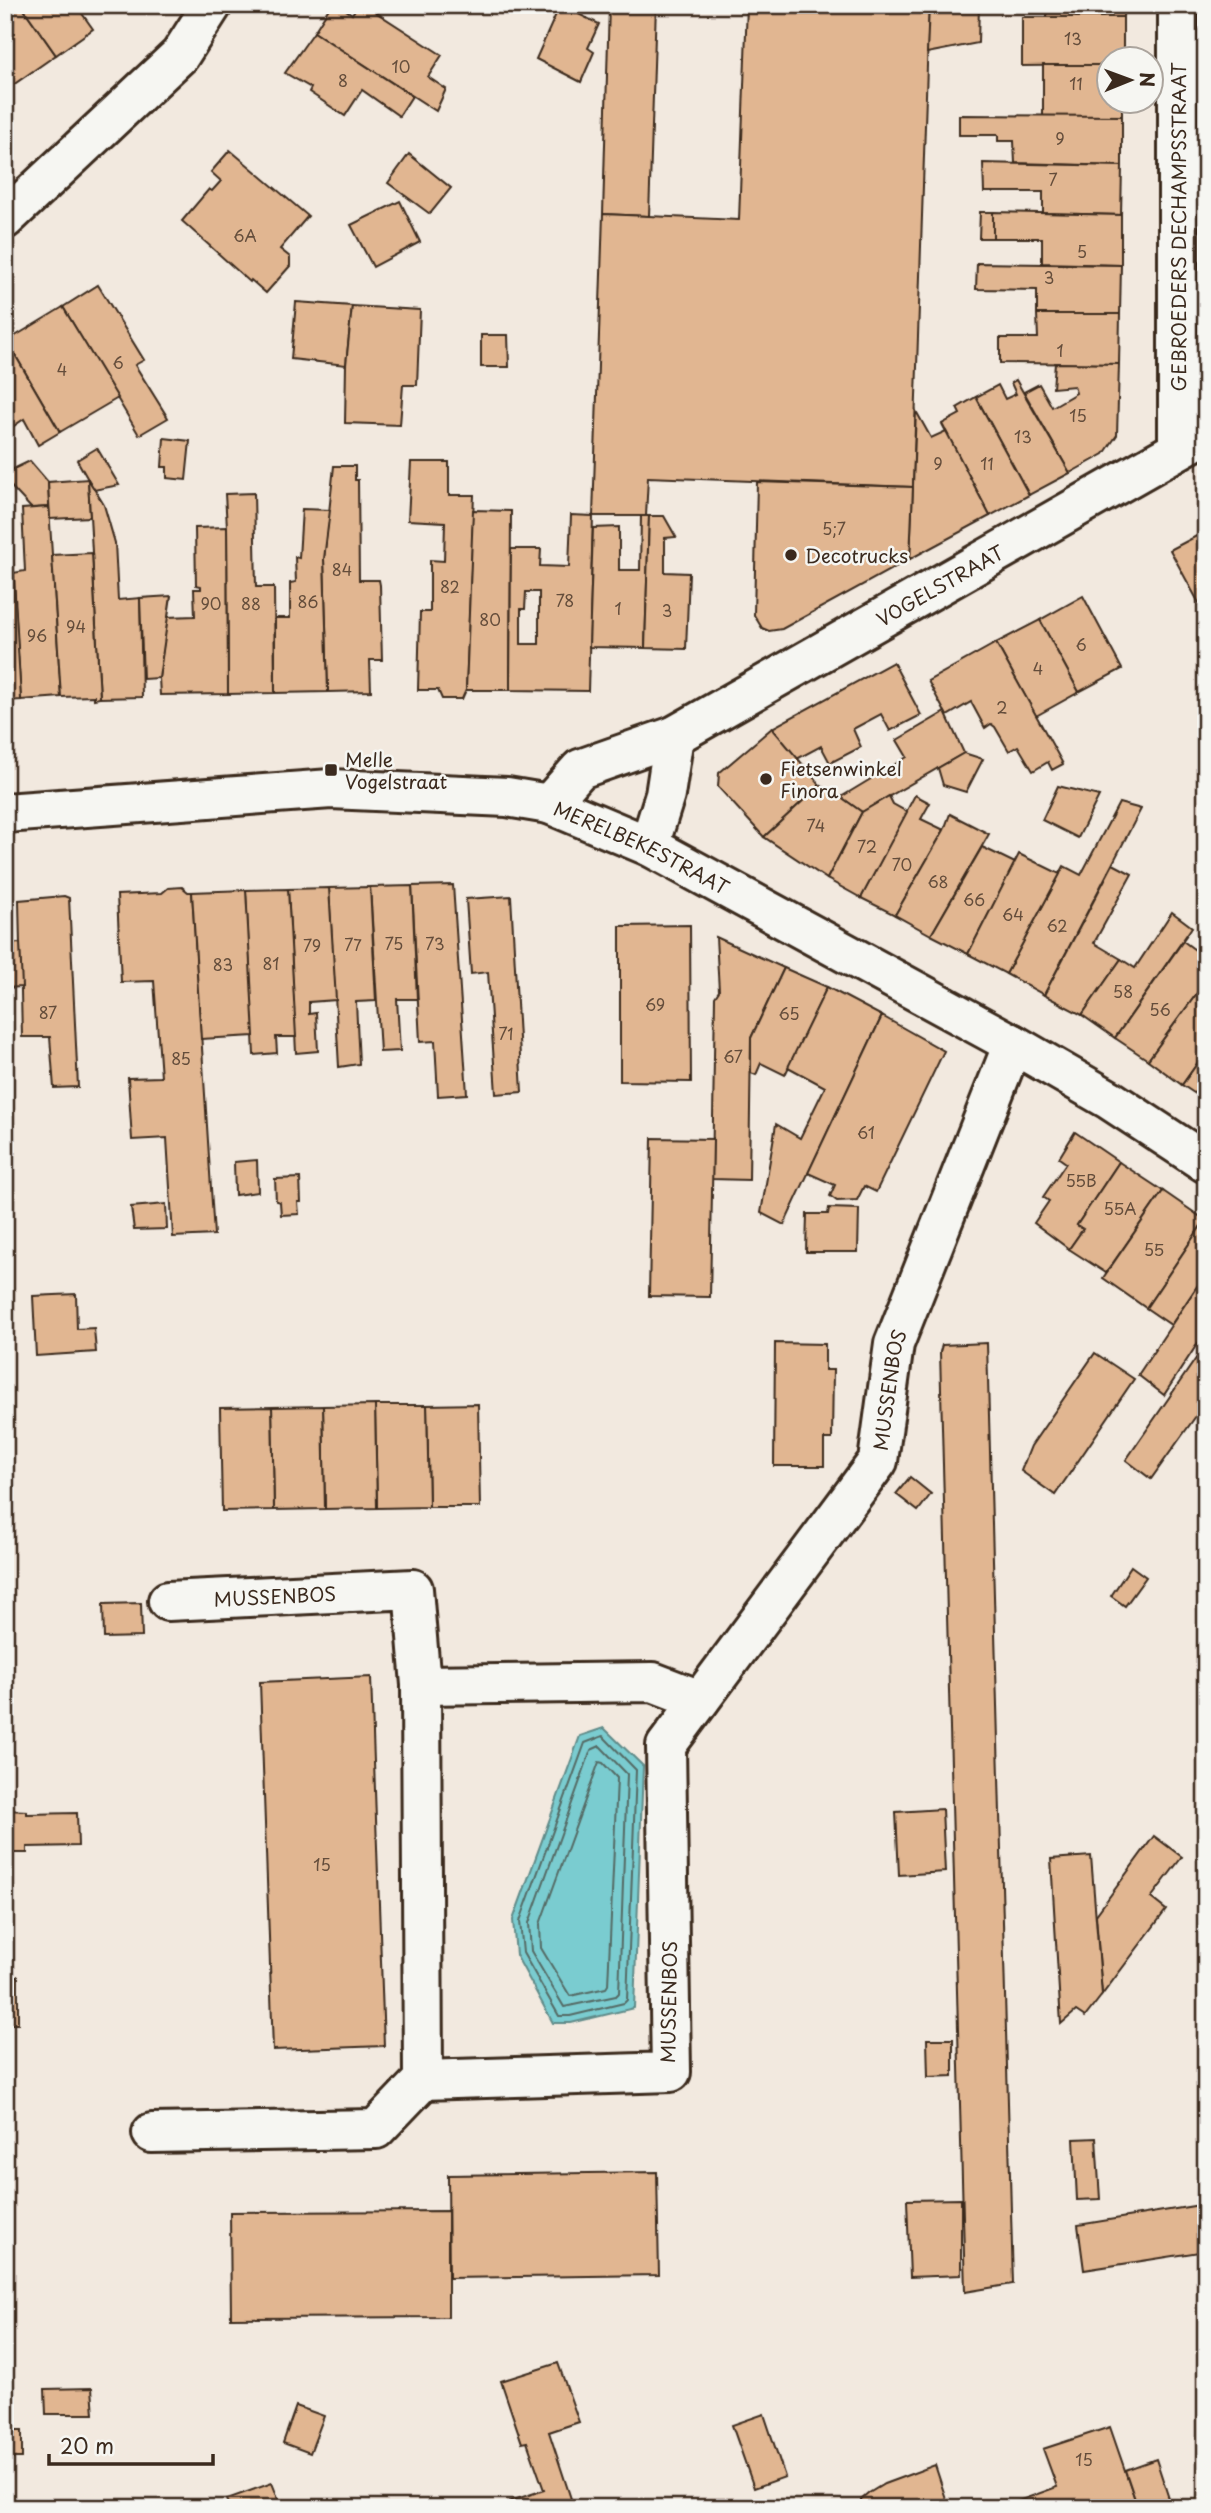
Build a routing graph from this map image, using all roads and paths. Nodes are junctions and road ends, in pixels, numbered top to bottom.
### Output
1 (212, 5) edge
2 (1178, 5) edge
3 (5, 219) edge
4 (1192, 441) edge
5 (674, 737) junction
6 (549, 804) junction
7 (5, 813) edge
8 (649, 846) junction
9 (1013, 1044) junction
10 (1206, 1163) edge
11 (168, 1601) dead end
12 (421, 1685) junction
13 (700, 1700) junction
14 (423, 2080) junction
15 (152, 2133) dead end

1 - 3 street
2 - 4 street, GEBROEDERS DECHAMPSSTRAAT
4 - 5 street, VOGELSTRAAT
5 - 6 street, VOGELSTRAAT
5 - 8 street
6 - 7 street, MERELBEKESTRAAT
6 - 8 street, MERELBEKESTRAAT
8 - 9 street, MERELBEKESTRAAT
9 - 10 street, MERELBEKESTRAAT
9 - 13 street, MUSSENBOS
11 - 12 street, MUSSENBOS
12 - 13 street
12 - 14 street, MUSSENBOS
13 - 14 street, MUSSENBOS
14 - 15 street

